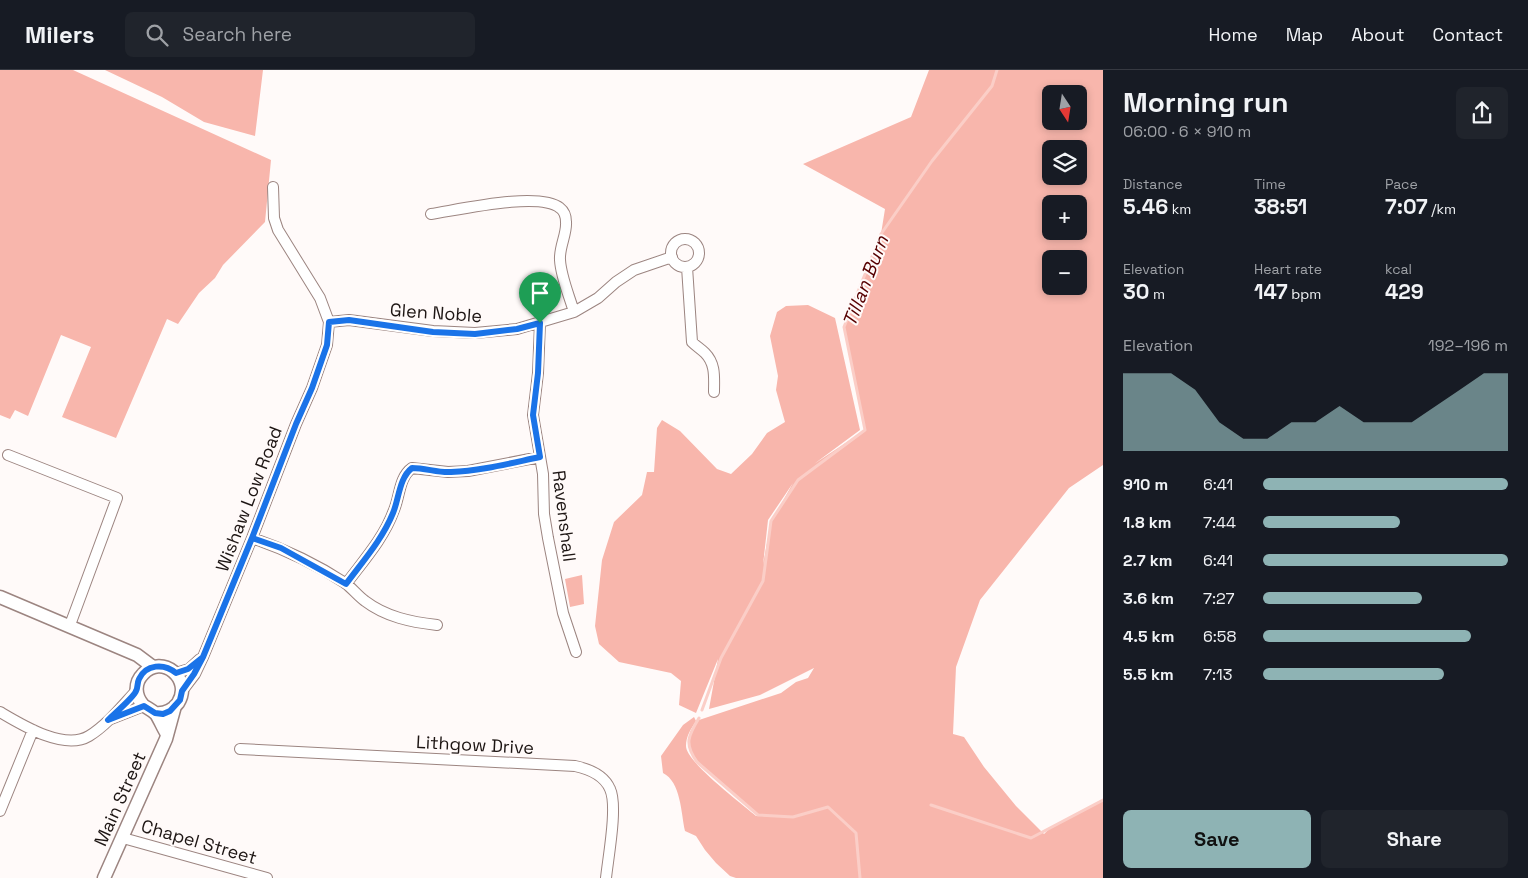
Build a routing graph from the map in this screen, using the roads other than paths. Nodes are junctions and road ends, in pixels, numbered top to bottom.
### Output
1 (273, 187) dead end
2 (431, 214) dead end
3 (672, 257) junction
4 (687, 267) junction
5 (574, 312) junction
6 (329, 322) junction
7 (540, 323) junction
8 (714, 392) dead end
9 (8, 455) dead end
10 (540, 457) junction
11 (252, 538) junction
12 (346, 584) junction
13 (0, 597) edge
14 (437, 624) dead end
15 (70, 626) junction
16 (576, 652) dead end
17 (137, 655) junction
18 (203, 657) junction
19 (153, 667) junction
20 (176, 673) junction
21 (140, 677) junction
22 (136, 691) junction
23 (182, 691) junction
24 (144, 706) junction
25 (175, 706) junction
26 (0, 712) edge
27 (155, 713) junction
28 (108, 720) junction
29 (33, 730) junction
30 (167, 734) junction
31 (240, 749) dead end
32 (0, 811) edge
33 (123, 838) junction
34 (104, 878) edge
35 (267, 878) edge
36 (606, 878) edge

1 - 6 street, Wishaw Low Road
2 - 5 street
3 - 4 street
3 - 4 street
3 - 5 street, Glen Noble
4 - 8 street
5 - 7 street, Glen Noble
6 - 7 street, Glen Noble
6 - 11 street, Wishaw Low Road
7 - 10 street, Ravenshall
9 - 15 street
10 - 12 street
10 - 16 street, Ravenshall
11 - 12 street
11 - 18 street, Wishaw Low Road
12 - 14 street
13 - 15 street
15 - 17 street
17 - 19 street
17 - 21 street
18 - 20 street
18 - 23 street, Wishaw Low Road
19 - 20 street
19 - 21 street
20 - 23 street
21 - 22 street
22 - 24 street
22 - 28 street
23 - 25 street, Main Street
24 - 27 street
24 - 28 street
25 - 27 street
25 - 30 street, Main Street
26 - 29 street
27 - 30 street
28 - 29 street
29 - 32 street
30 - 33 street, Main Street
31 - 36 street, Lithgow Drive
33 - 34 street, Main Street
33 - 35 street, Chapel Street

